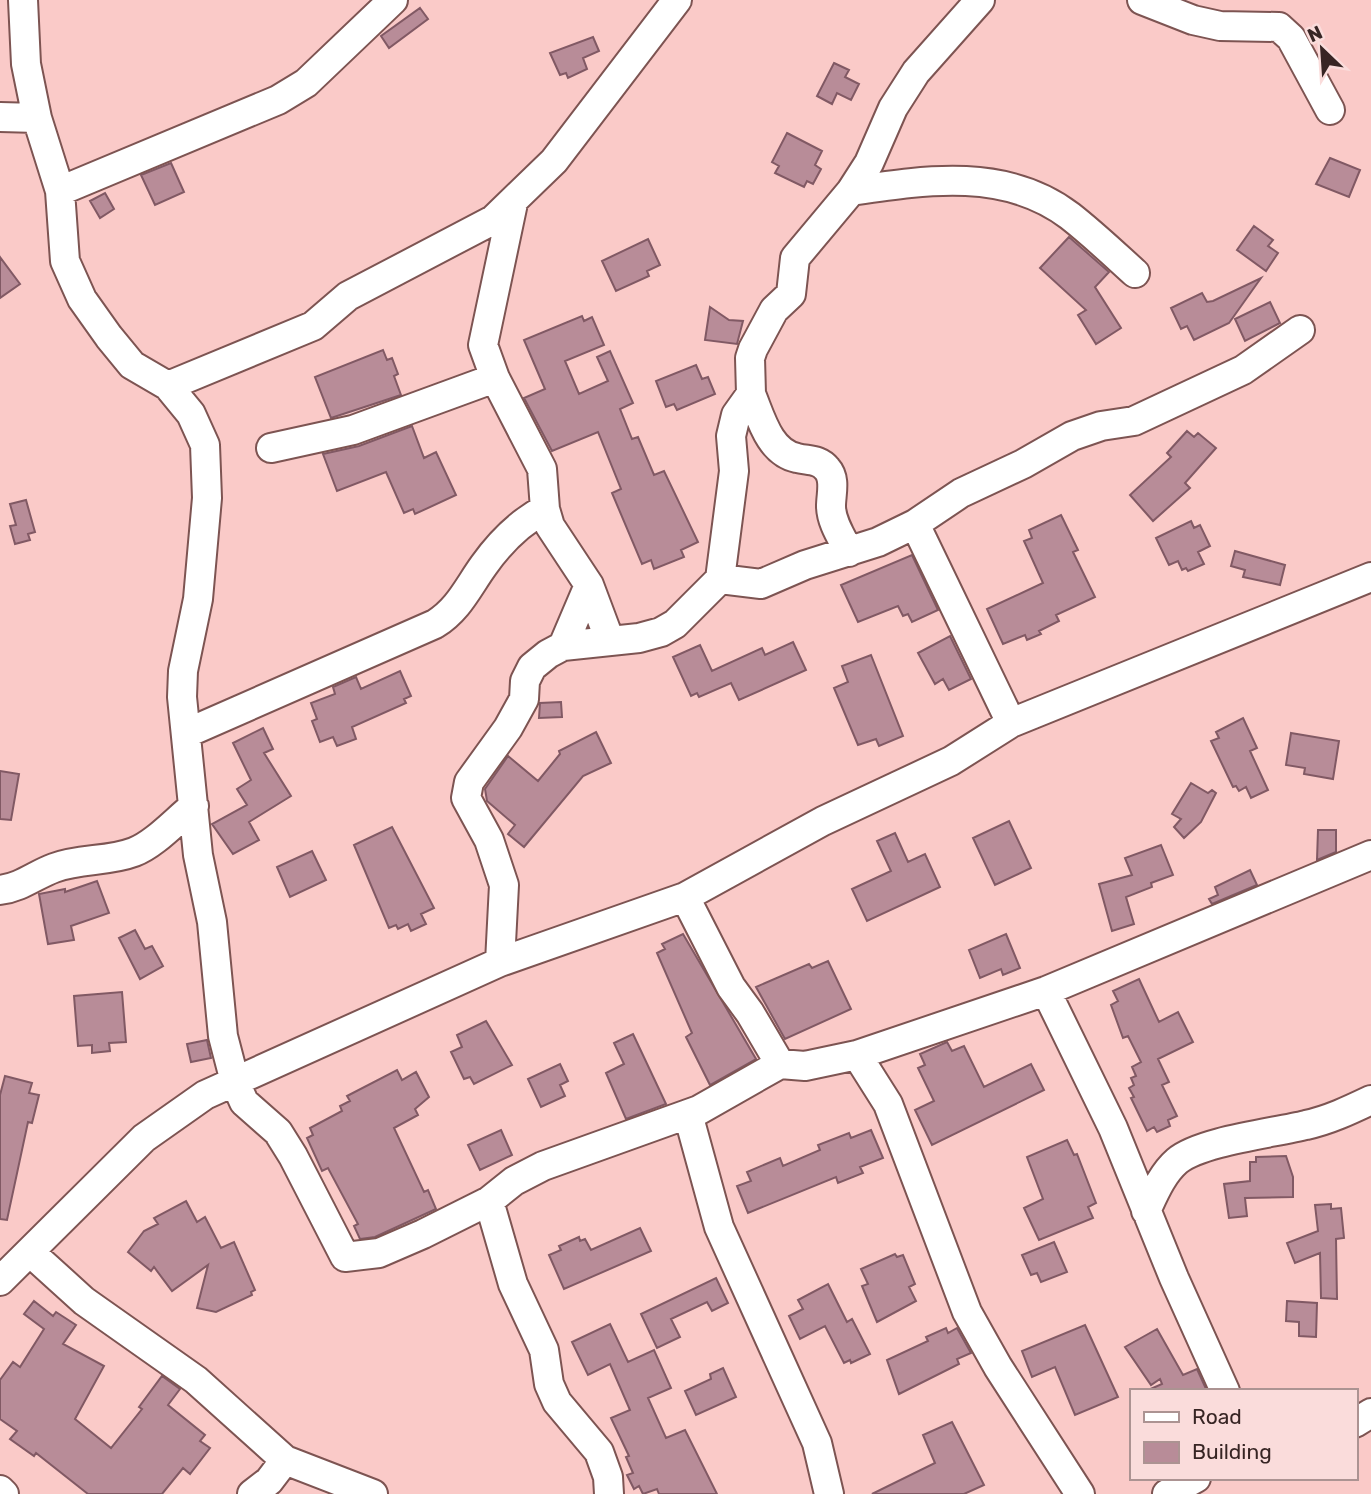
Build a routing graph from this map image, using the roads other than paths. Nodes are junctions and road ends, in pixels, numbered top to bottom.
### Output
1 (23, 0) edge
2 (393, 0) edge
3 (677, 0) edge
4 (980, 0) edge
5 (1142, 0) edge
6 (1330, 110) dead end
7 (0, 117) edge
8 (37, 118) junction
9 (869, 163) junction
10 (890, 186) junction
11 (60, 191) junction
12 (851, 191) junction
13 (513, 203) junction
14 (470, 234) junction
15 (502, 256) junction
16 (1135, 273) dead end
17 (1300, 330) dead end
18 (202, 372) junction
19 (495, 378) junction
20 (168, 386) junction
21 (751, 394) junction
22 (202, 435) junction
23 (271, 448) dead end
24 (545, 509) junction
25 (915, 524) junction
26 (849, 552) junction
27 (1371, 577) edge
28 (720, 579) junction
29 (589, 585) junction
30 (610, 641) junction
31 (563, 646) junction
32 (1011, 723) junction
33 (187, 733) junction
34 (194, 806) junction
35 (1371, 855) edge
36 (0, 890) edge
37 (685, 897) junction
38 (500, 962) junction
39 (1046, 991) junction
40 (857, 1055) junction
41 (780, 1064) junction
42 (235, 1082) junction
43 (1371, 1100) edge
44 (688, 1114) junction
45 (1125, 1158) junction
46 (1178, 1160) junction
47 (488, 1201) junction
48 (1146, 1211) junction
49 (11, 1266) edge
50 (1224, 1389) edge
51 (285, 1460) junction
52 (1192, 1480) edge
53 (0, 1490) edge
54 (4, 1494) edge
55 (252, 1494) edge
56 (373, 1494) edge
57 (609, 1494) edge
58 (829, 1494) edge
59 (1080, 1494) edge
60 (1167, 1494) edge

1 - 8 street
2 - 11 street
3 - 13 street
4 - 9 street
5 - 6 street
7 - 8 street
8 - 11 street
9 - 10 street
9 - 12 street
10 - 12 street
10 - 16 street
11 - 20 street
12 - 21 street
13 - 14 street
13 - 15 street
14 - 15 street
14 - 18 street
15 - 19 street
17 - 25 street
18 - 20 street
18 - 22 street
19 - 23 street
19 - 24 street
20 - 22 street
21 - 26 street
21 - 28 street
22 - 33 street
24 - 29 street
24 - 33 street
25 - 26 street
25 - 32 street
26 - 28 street
27 - 32 street
28 - 30 street
29 - 30 street
29 - 31 street
30 - 31 street
31 - 38 street
32 - 37 street
33 - 34 street
34 - 36 street
34 - 42 street
35 - 39 street
37 - 38 street
37 - 41 street
38 - 42 street
39 - 40 street
39 - 45 street
40 - 41 street
40 - 59 street
41 - 44 street
42 - 47 street
42 - 49 street
43 - 46 street
44 - 47 street
44 - 58 street
45 - 46 street
45 - 48 street
46 - 48 street
47 - 57 street
48 - 50 street
49 - 51 street
51 - 55 street
51 - 56 street
52 - 60 street
53 - 54 street

